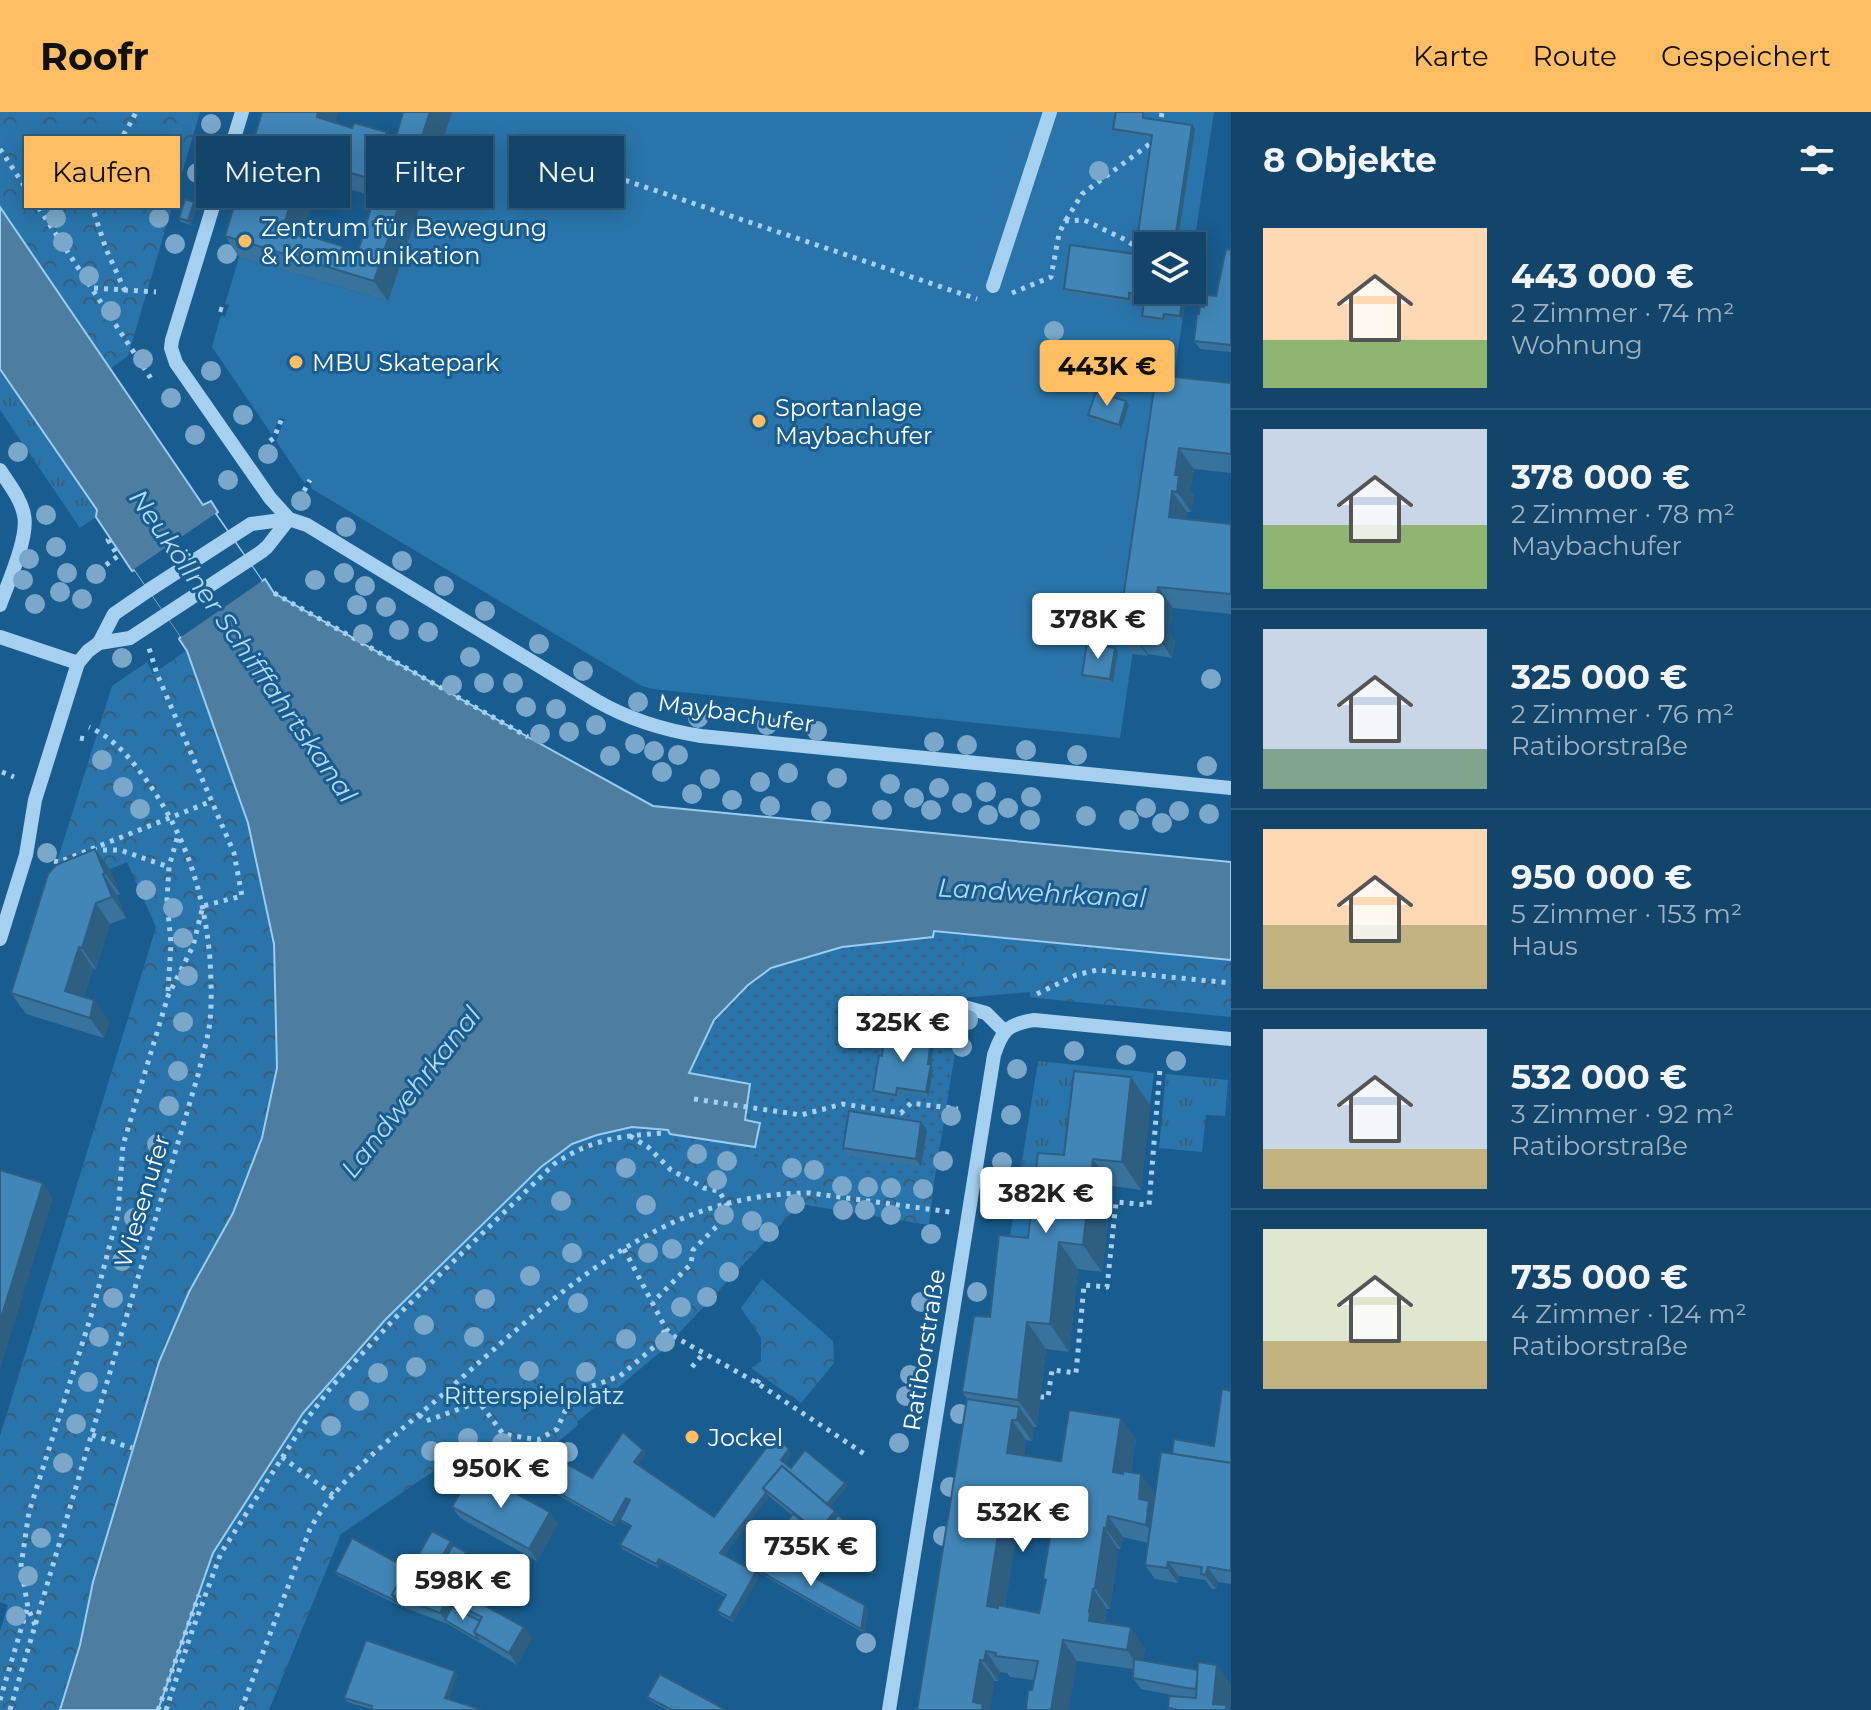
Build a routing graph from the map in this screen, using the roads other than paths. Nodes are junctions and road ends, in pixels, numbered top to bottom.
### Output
1 (242, 112) edge
2 (1050, 112) edge
3 (997, 292) road end
4 (1, 472) edge
5 (289, 519) junction
6 (0, 605) edge
7 (0, 637) edge
8 (99, 643) junction
9 (78, 663) junction
10 (1231, 788) edge
11 (0, 939) edge
12 (961, 1006) dead end
13 (1004, 1031) junction
14 (1231, 1039) edge
15 (889, 1710) edge

1 - 5 street, Maybachufer
2 - 3 street
4 - 6 street
5 - 8 street
5 - 8 street
5 - 10 street, Maybachufer
7 - 9 street
8 - 9 street
9 - 11 street
12 - 13 street
13 - 14 street
13 - 15 street, Ratiborstraße

